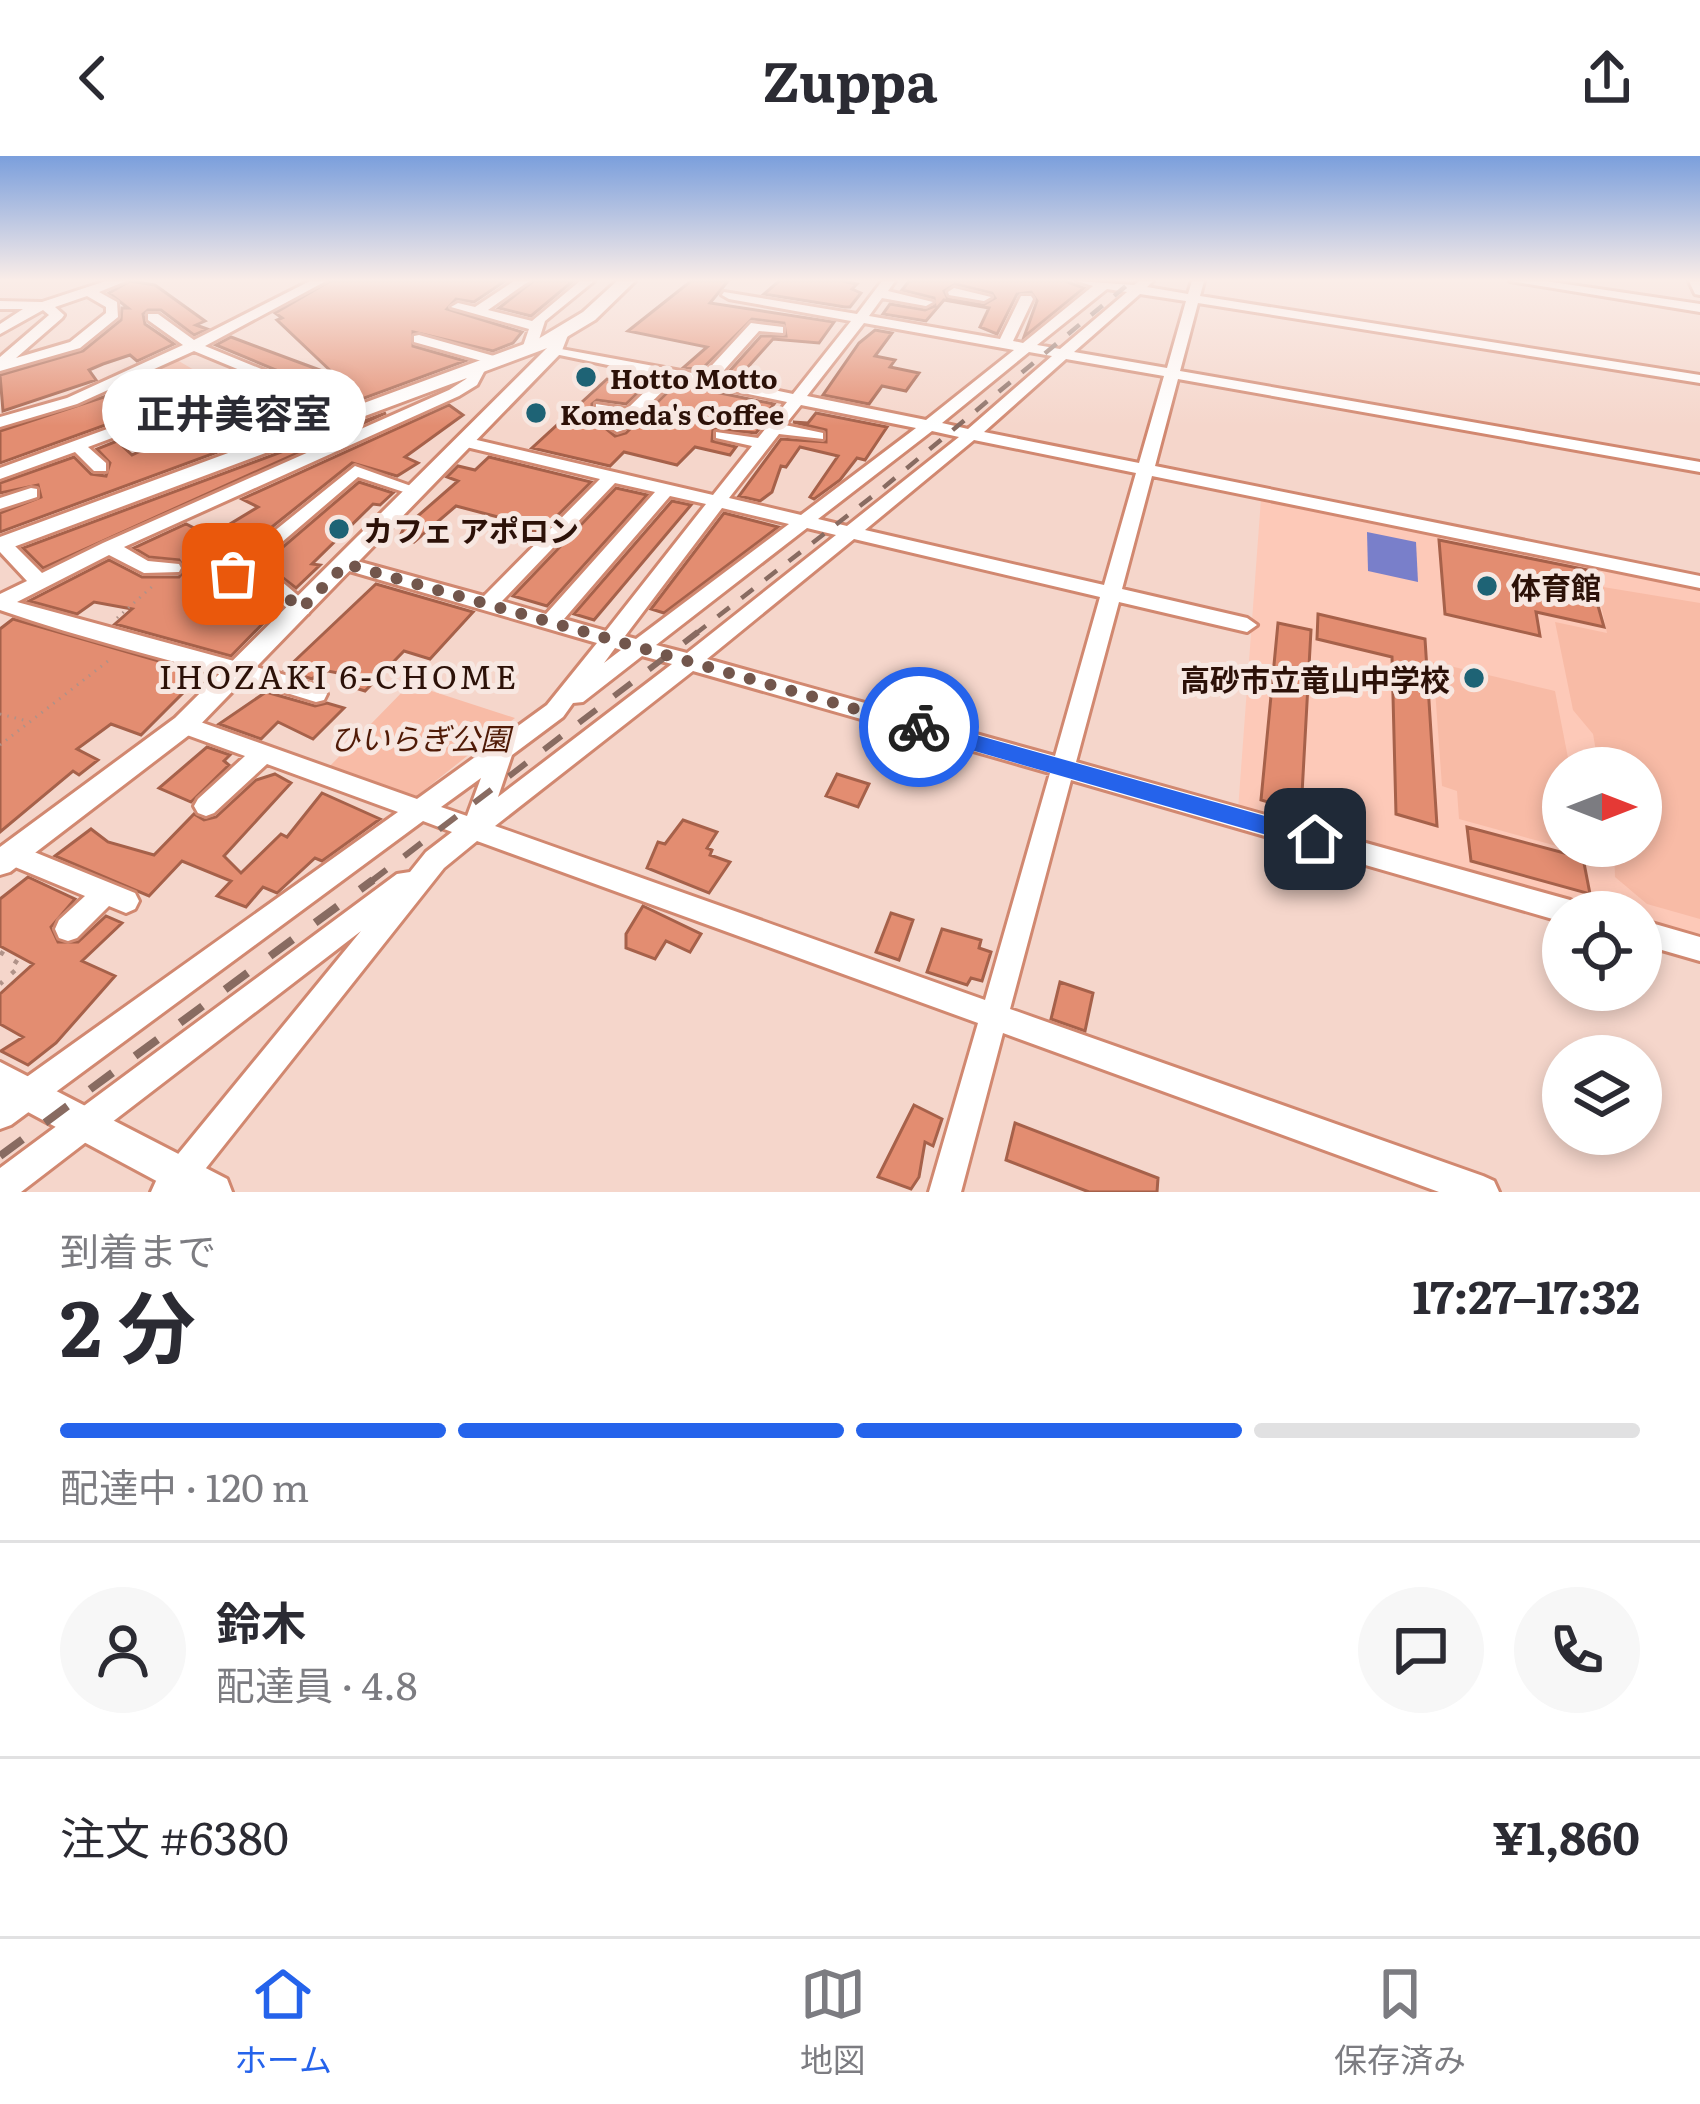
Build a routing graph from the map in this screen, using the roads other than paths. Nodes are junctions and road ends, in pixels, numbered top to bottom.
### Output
1 (40, 329) edge
2 (94, 329) edge
3 (170, 329) edge
4 (225, 329) edge
5 (534, 329) edge
6 (573, 329) edge
7 (754, 329) edge
8 (774, 329) edge
9 (852, 329) edge
10 (930, 329) edge
11 (1014, 329) edge
12 (1049, 329) edge
13 (1091, 329) edge
14 (1185, 329) edge
15 (1385, 329) edge
16 (778, 330) dead end
17 (425, 343) dead end
18 (558, 343) junction
19 (1005, 343) junction
20 (194, 346) junction
21 (1027, 347) junction
22 (529, 349) junction
23 (1063, 354) junction
24 (44, 355) junction
25 (488, 364) junction
26 (0, 365) edge
27 (54, 372) dead end
28 (260, 373) junction
29 (672, 373) junction
30 (1173, 373) junction
31 (1700, 379) edge
32 (707, 380) junction
33 (225, 391) junction
34 (764, 391) junction
35 (799, 398) junction
36 (602, 407) dead end
37 (749, 407) dead end
38 (0, 422) edge
39 (930, 425) junction
40 (775, 428) junction
41 (972, 434) junction
42 (722, 435) dead end
43 (817, 436) dead end
44 (283, 440) junction
45 (464, 442) junction
46 (763, 444) junction
47 (77, 445) junction
48 (311, 457) junction
49 (100, 467) dead end
50 (1700, 467) edge
51 (1146, 469) junction
52 (0, 473) edge
53 (612, 476) junction
54 (666, 490) junction
55 (416, 491) junction
56 (31, 493) dead end
57 (719, 502) junction
58 (0, 504) edge
59 (808, 520) junction
60 (852, 531) junction
61 (1, 544) edge
62 (109, 547) junction
63 (346, 564) junction
64 (172, 568) dead end
65 (39, 582) junction
66 (1700, 582) edge
67 (1110, 594) junction
68 (0, 603) edge
69 (488, 604) junction
70 (301, 609) junction
71 (550, 622) junction
72 (1247, 626) dead end
73 (607, 638) junction
74 (639, 648) junction
75 (690, 662) junction
76 (245, 668) junction
77 (316, 694) dead end
78 (555, 710) junction
79 (184, 725) junction
80 (502, 751) junction
81 (263, 754) junction
82 (1061, 767) junction
83 (206, 806) dead end
84 (419, 811) junction
85 (475, 828) junction
86 (6, 858) edge
87 (435, 860) junction
88 (1542, 904) edge
89 (68, 928) dead end
90 (1662, 938) edge
91 (1700, 949) edge
92 (996, 1016) junction
93 (10, 1096) edge
94 (87, 1125) junction
95 (174, 1183) edge
96 (0, 1188) edge
97 (214, 1192) edge
98 (945, 1192) edge
99 (1483, 1192) edge

1 - 26 street
2 - 24 street
3 - 20 street
4 - 20 street
5 - 22 street
6 - 18 main road
7 - 32 street
8 - 16 street
9 - 35 street
10 - 19 street
11 - 19 street
12 - 21 street
13 - 23 street
14 - 30 street
15 - 31 street
17 - 25 street
18 - 22 main road
18 - 29 street
18 - 45 street
19 - 21 street
20 - 28 street
20 - 38 street
21 - 23 street
21 - 39 street
22 - 25 main road
23 - 30 street
23 - 41 street
24 - 26 street
24 - 27 street
25 - 44 main road
25 - 48 street
28 - 33 street
28 - 33 street
29 - 32 street
29 - 36 street
30 - 50 street
30 - 51 street
32 - 34 street
33 - 47 street
34 - 35 street
34 - 37 street
35 - 39 street
35 - 40 street
39 - 41 street
39 - 59 street
40 - 43 street
40 - 46 street
41 - 51 street
41 - 60 street
42 - 46 street
44 - 48 street
44 - 61 main road
45 - 53 street
45 - 55 street
46 - 57 street
47 - 49 street
47 - 52 street
48 - 62 street
51 - 66 street
51 - 67 street
53 - 54 street
53 - 69 street
54 - 57 street
54 - 71 street
55 - 63 street
55 - 70 street
56 - 58 street
57 - 59 street
57 - 73 street
59 - 60 street
59 - 74 street
60 - 67 street
60 - 75 street
61 - 65 street
62 - 64 street
62 - 65 street
63 - 69 street
63 - 70 street
65 - 68 street
67 - 72 street
67 - 82 street
68 - 76 street
69 - 71 street
70 - 76 street
71 - 73 street
73 - 74 street
73 - 78 street
74 - 75 street
74 - 78 street
75 - 82 street
75 - 85 street
76 - 77 street
76 - 79 street
78 - 80 street
79 - 81 street
79 - 86 street
80 - 84 street
80 - 85 street
81 - 83 street
81 - 84 street
82 - 88 street
82 - 92 street
84 - 85 street
84 - 93 street
85 - 87 street
85 - 92 street
86 - 89 street
87 - 94 street
87 - 95 street
90 - 91 street
92 - 98 street
92 - 99 street
93 - 94 street
94 - 95 street
94 - 96 street
95 - 97 street

